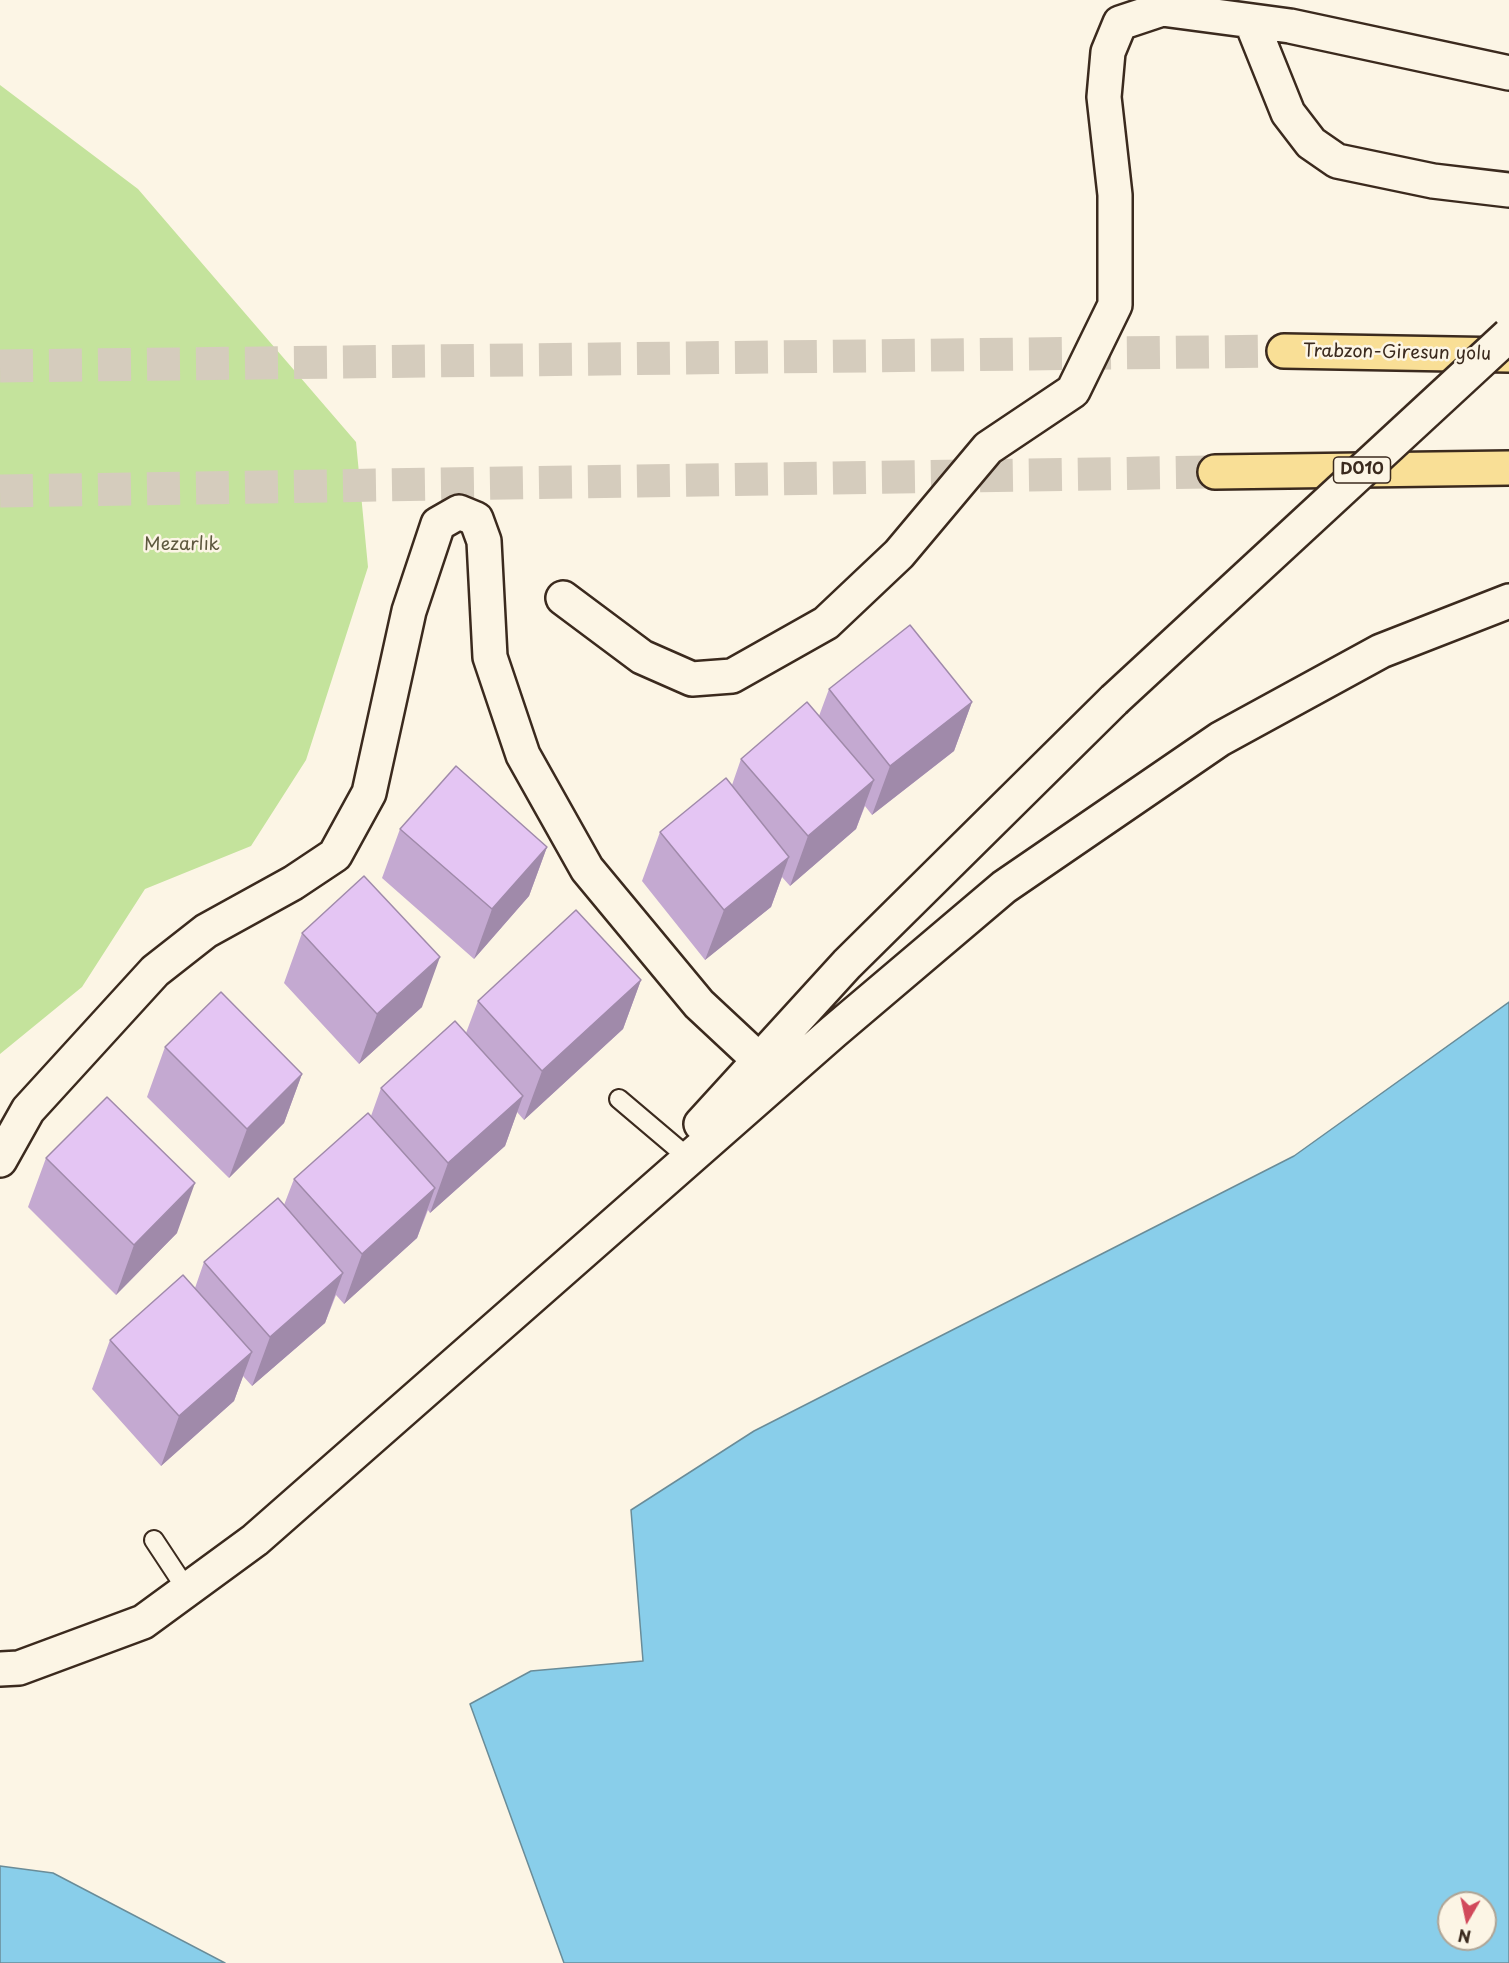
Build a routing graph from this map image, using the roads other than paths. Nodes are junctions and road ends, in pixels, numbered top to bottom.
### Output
1 (1251, 21) junction
2 (1509, 73) edge
3 (1509, 190) edge
4 (1509, 335) edge
5 (1284, 351) tunnel mouth
6 (1509, 355) edge
7 (1509, 468) edge
8 (1215, 472) tunnel mouth
9 (563, 598) dead end
10 (1509, 601) edge
11 (759, 1060) junction
12 (619, 1099) dead end
13 (678, 1149) junction
14 (0, 1160) edge
15 (590, 1244) junction
16 (154, 1540) dead end
17 (187, 1590) junction
18 (0, 1669) edge

1 - 2 street
1 - 3 street
1 - 9 street
4 - 11 street, bridge
5 - 6 highway, Trabzon-Giresun yolu
7 - 8 highway, D010
10 - 15 street
11 - 13 street
11 - 14 street
12 - 13 lane
13 - 15 street
15 - 17 street
16 - 17 lane
17 - 18 street

